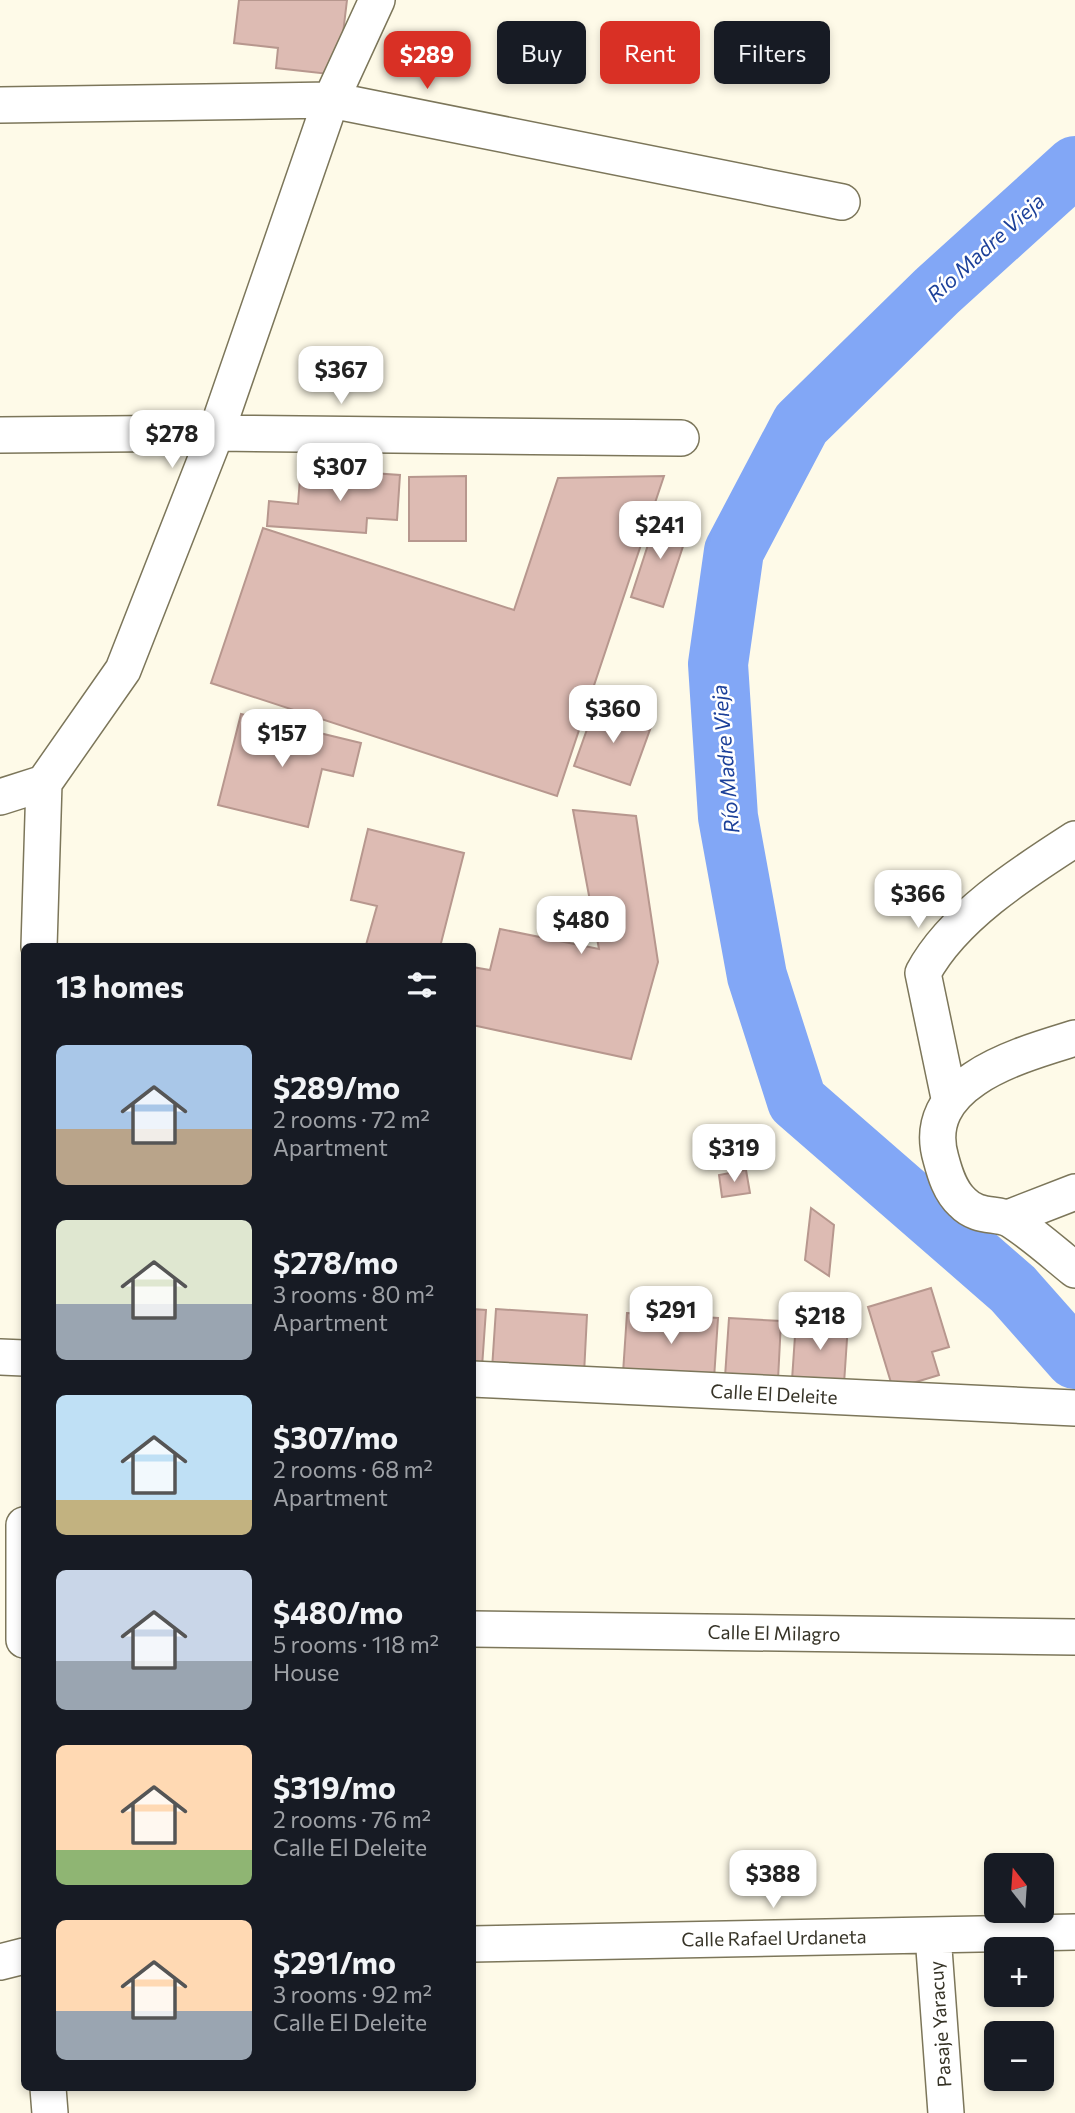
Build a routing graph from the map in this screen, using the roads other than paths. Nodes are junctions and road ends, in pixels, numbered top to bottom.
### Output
1 (377, 0) edge
2 (331, 100) junction
3 (0, 105) edge
4 (842, 202) dead end
5 (216, 433) junction
6 (0, 435) edge
7 (681, 438) dead end
8 (44, 783) junction
9 (0, 797) edge
10 (1075, 839) edge
11 (39, 943) edge
12 (1075, 1038) edge
13 (949, 1098) junction
14 (1075, 1192) edge
15 (1008, 1218) junction
16 (1075, 1269) edge
17 (0, 1357) edge
18 (21, 1358) edge
19 (476, 1380) edge
20 (1075, 1408) edge
21 (0, 1623) edge
22 (21, 1623) edge
23 (476, 1629) edge
24 (1075, 1637) edge
25 (1075, 1932) edge
26 (933, 1935) junction
27 (476, 1944) edge
28 (21, 1957) edge
29 (0, 1962) edge
30 (48, 2091) edge
31 (50, 2113) edge
32 (946, 2113) edge

1 - 2 street
2 - 3 street
2 - 4 street
2 - 5 street
5 - 6 street
5 - 7 street
5 - 8 street
8 - 9 street
8 - 11 street
10 - 13 street
12 - 13 street
13 - 15 street
14 - 15 street
15 - 16 street
17 - 18 street
19 - 20 street, Calle El Deleite
21 - 22 street
23 - 24 street, Calle El Milagro
25 - 26 street, Calle Rafael Urdaneta
26 - 27 street, Calle Rafael Urdaneta
26 - 32 street, Pasaje Yaracuy
28 - 29 street
30 - 31 street

